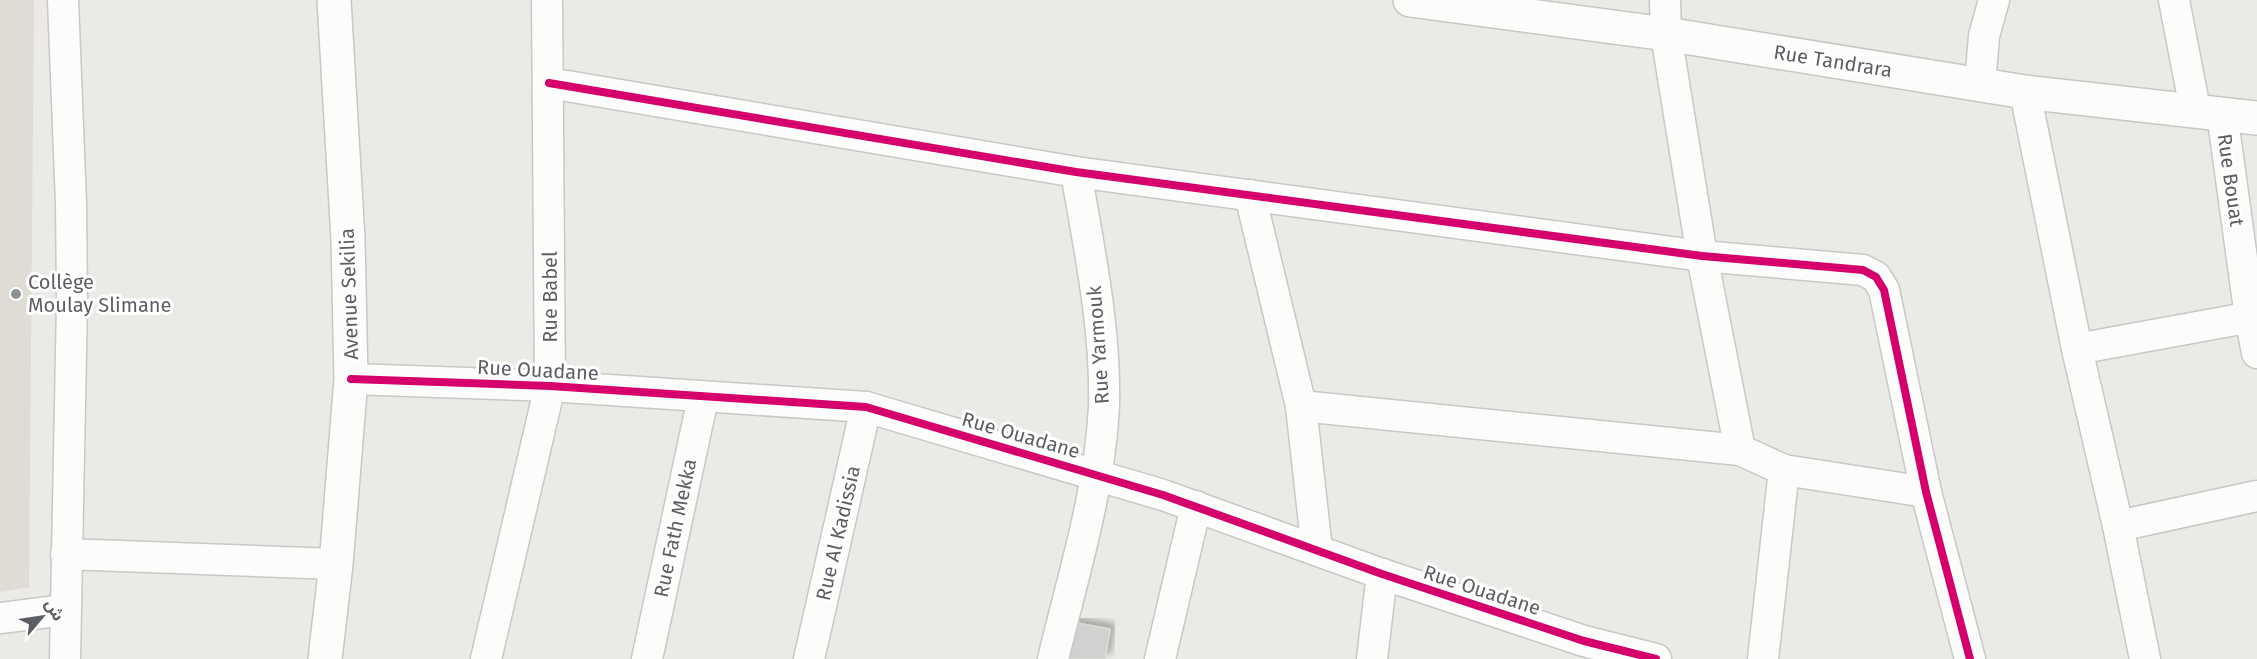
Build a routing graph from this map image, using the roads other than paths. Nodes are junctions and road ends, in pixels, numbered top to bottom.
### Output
1 (63, 0) edge
2 (334, 0) edge
3 (547, 0) edge
4 (1410, 0) edge
5 (1665, 0) edge
6 (1994, 0) edge
7 (2174, 0) edge
8 (1666, 34) junction
9 (549, 83) junction
10 (1980, 84) junction
11 (2025, 92) junction
12 (2209, 111) junction
13 (2257, 118) edge
14 (1076, 172) junction
15 (1250, 195) junction
16 (1702, 256) junction
17 (2253, 317) edge
18 (2077, 349) junction
19 (2257, 353) edge
20 (351, 378) junction
21 (550, 386) junction
22 (703, 398) junction
23 (1301, 406) junction
24 (866, 407) junction
25 (1740, 450) junction
26 (1784, 470) junction
27 (1097, 474) junction
28 (1926, 492) junction
29 (2257, 496) edge
30 (1196, 506) junction
31 (2118, 526) junction
32 (1317, 550) junction
33 (66, 554) junction
34 (336, 564) junction
35 (1382, 574) junction
36 (65, 610) junction
37 (0, 618) edge
38 (1583, 650) edge
39 (65, 659) edge
40 (325, 659) edge
41 (486, 659) edge
42 (647, 659) edge
43 (809, 659) edge
44 (1053, 659) edge
45 (1160, 659) edge
46 (1372, 659) edge
47 (1656, 659) edge
48 (1763, 659) edge
49 (1970, 659) edge
50 (2145, 659) edge

1 - 33 street
2 - 20 main road, Avenue Sekilia
3 - 9 street, Rue Babel
4 - 8 main road, Rue Tandrara
5 - 8 street
6 - 10 street
7 - 12 street, Rue Bouat
8 - 10 main road, Rue Tandrara
8 - 16 street
9 - 14 street
9 - 21 street, Rue Babel
10 - 11 main road, Rue Tandrara
11 - 12 main road, Rue Tandrara
11 - 18 street
12 - 13 main road, Rue Tandrara
12 - 17 street, Rue Bouat
14 - 15 street
14 - 27 street, Rue Yarmouk
15 - 16 street
15 - 23 street
16 - 25 street
16 - 28 street
17 - 18 street
17 - 19 street, Rue Bouat
18 - 31 street
20 - 21 street, Rue Ouadane
20 - 34 main road, Avenue Sekilia
21 - 22 street, Rue Ouadane
21 - 41 street, Rue Babel
22 - 24 street, Rue Ouadane
22 - 42 street, Rue Fath Mekka
23 - 25 street
23 - 32 street
24 - 27 street, Rue Ouadane
24 - 43 street, Rue Al Kadissia
25 - 26 street
26 - 28 street
26 - 48 street
27 - 30 street, Rue Ouadane
27 - 44 street, Rue Yarmouk
28 - 49 street
29 - 31 street
30 - 32 street, Rue Ouadane
30 - 45 street
31 - 50 street
32 - 35 street, Rue Ouadane
33 - 34 street
33 - 36 street
34 - 40 main road, Avenue Sekilia
35 - 38 street, Rue Ouadane
35 - 46 street
36 - 37 street
36 - 39 street
38 - 47 street, Rue Ouadane

